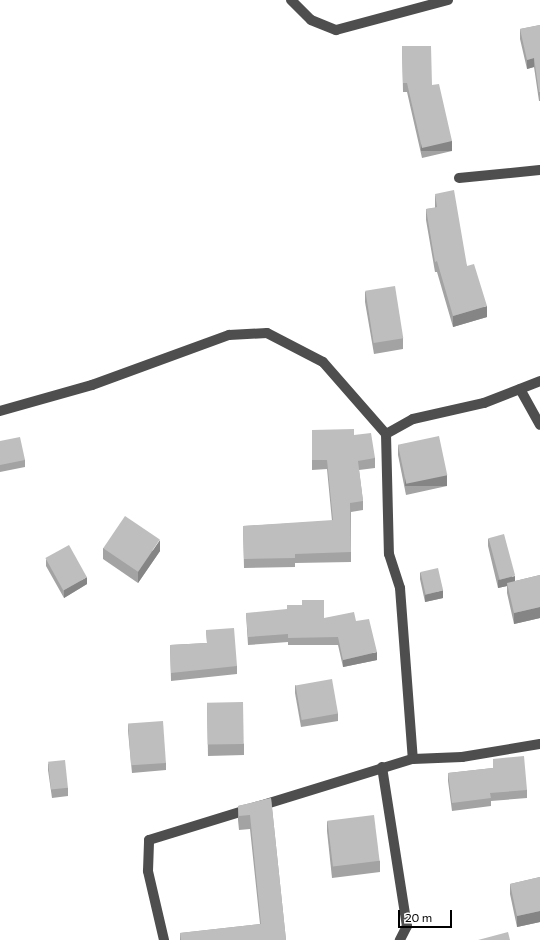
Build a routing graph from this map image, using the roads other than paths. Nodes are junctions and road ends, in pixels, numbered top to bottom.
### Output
1 (291, 0) edge
2 (448, 0) edge
3 (540, 170) edge
4 (459, 178) dead end
5 (540, 381) edge
6 (520, 389) junction
7 (0, 411) edge
8 (540, 425) edge
9 (386, 434) junction
10 (540, 744) edge
11 (413, 759) junction
12 (382, 768) junction
13 (164, 940) edge
14 (400, 940) edge

1 - 2 street
3 - 4 street
5 - 6 street
6 - 8 street
6 - 9 street
7 - 9 street
9 - 11 street
10 - 11 street
11 - 12 street
12 - 13 street
12 - 14 street

